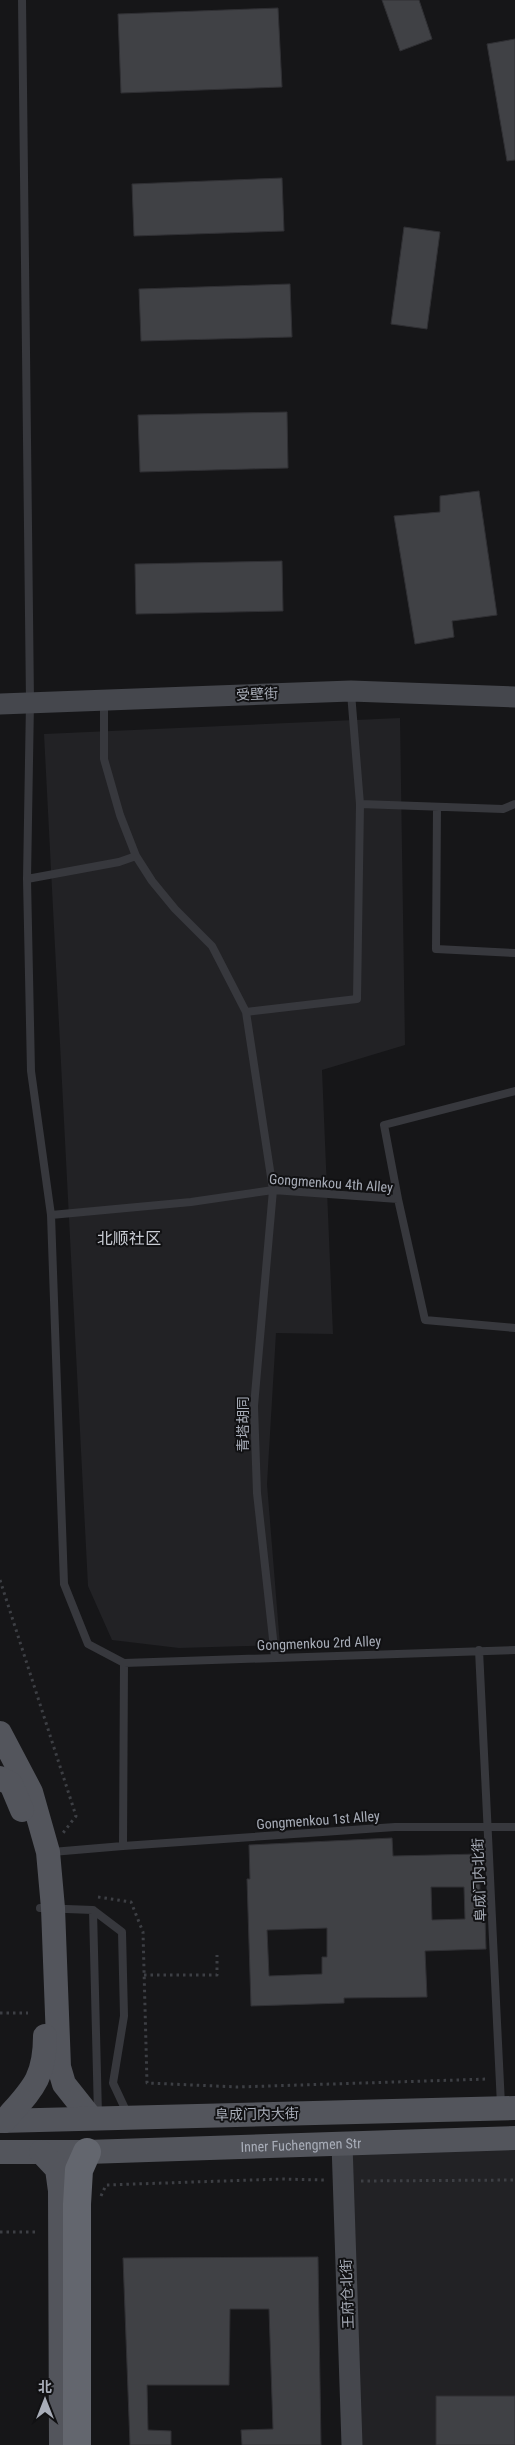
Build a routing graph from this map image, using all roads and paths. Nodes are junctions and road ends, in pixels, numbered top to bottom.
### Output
1 (22, 0) edge
2 (351, 691) junction
3 (515, 697) edge
4 (104, 698) junction
5 (30, 702) junction
6 (0, 704) edge
7 (360, 804) junction
8 (515, 804) edge
9 (437, 807) junction
10 (136, 856) junction
11 (27, 879) junction
12 (515, 954) edge
13 (246, 1012) junction
14 (515, 1091) edge
15 (273, 1190) junction
16 (398, 1199) junction
17 (50, 1215) junction
18 (515, 1328) edge
19 (0, 1580) edge
20 (479, 1650) junction
21 (515, 1650) edge
22 (275, 1657) junction
23 (124, 1663) junction
24 (0, 1732) edge
25 (0, 1778) edge
26 (515, 1827) edge
27 (489, 1828) junction
28 (123, 1846) junction
29 (56, 1851) junction
30 (46, 1908) junction
31 (93, 1910) junction
32 (217, 1955) dead end
33 (28, 2013) dead end
34 (0, 2014) edge
35 (500, 2079) junction
36 (508, 2108) edge
37 (128, 2117) junction
38 (94, 2118) junction
39 (2, 2121) edge
40 (515, 2138) edge
41 (342, 2144) junction
42 (0, 2152) edge
43 (41, 2152) junction
44 (87, 2152) junction
45 (515, 2180) edge
46 (343, 2181) junction
47 (99, 2201) dead end
48 (0, 2232) edge
49 (34, 2232) dead end
50 (61, 2445) edge
51 (77, 2445) edge
52 (352, 2445) edge

1 - 5 lane
2 - 3 street, 受壁街
2 - 4 street, 受壁街
2 - 7 lane
4 - 5 street, 受壁街
4 - 10 lane, 青塔胡同
5 - 6 street, 受壁街
5 - 11 lane
7 - 9 lane
7 - 13 lane
8 - 9 lane
9 - 12 lane
10 - 11 lane
10 - 13 lane, 青塔胡同
11 - 17 lane
13 - 15 lane, 青塔胡同
14 - 16 lane
15 - 16 lane, Gongmenkou 4th Alley
15 - 17 lane, Gongmenkou 4th Alley
15 - 22 lane, 青塔胡同
16 - 18 lane, Gongmenkou 4th Alley
17 - 23 lane
19 - 29 path
20 - 21 lane, Gongmenkou 2rd Alley
20 - 22 lane, Gongmenkou 2rd Alley
20 - 27 lane, 阜成门内北街
22 - 23 lane, Gongmenkou 2rd Alley
23 - 28 lane
24 - 29 main road
25 - 30 main road
26 - 27 lane, Gongmenkou 1st Alley
27 - 28 lane, Gongmenkou 1st Alley
27 - 35 lane, 阜成门内北街
28 - 29 lane, Gongmenkou 1st Alley
29 - 30 main road
30 - 31 lane
30 - 38 main road
30 - 39 main road
31 - 37 lane
31 - 38 lane
32 - 35 path
33 - 34 path
35 - 36 lane, 阜成门内北街
36 - 37 main road, 阜成门内大街
37 - 38 main road, 阜成门内大街
38 - 39 main road, 阜成门内大街
40 - 41 main road, Inner Fuchengmen Str
41 - 44 main road, Inner Fuchengmen Str
41 - 46 street, 王府仓北街
42 - 43 main road
43 - 44 main road
43 - 50 main road
44 - 51 highway
45 - 46 path
46 - 47 path
46 - 52 street, 王府仓北街
48 - 49 path

